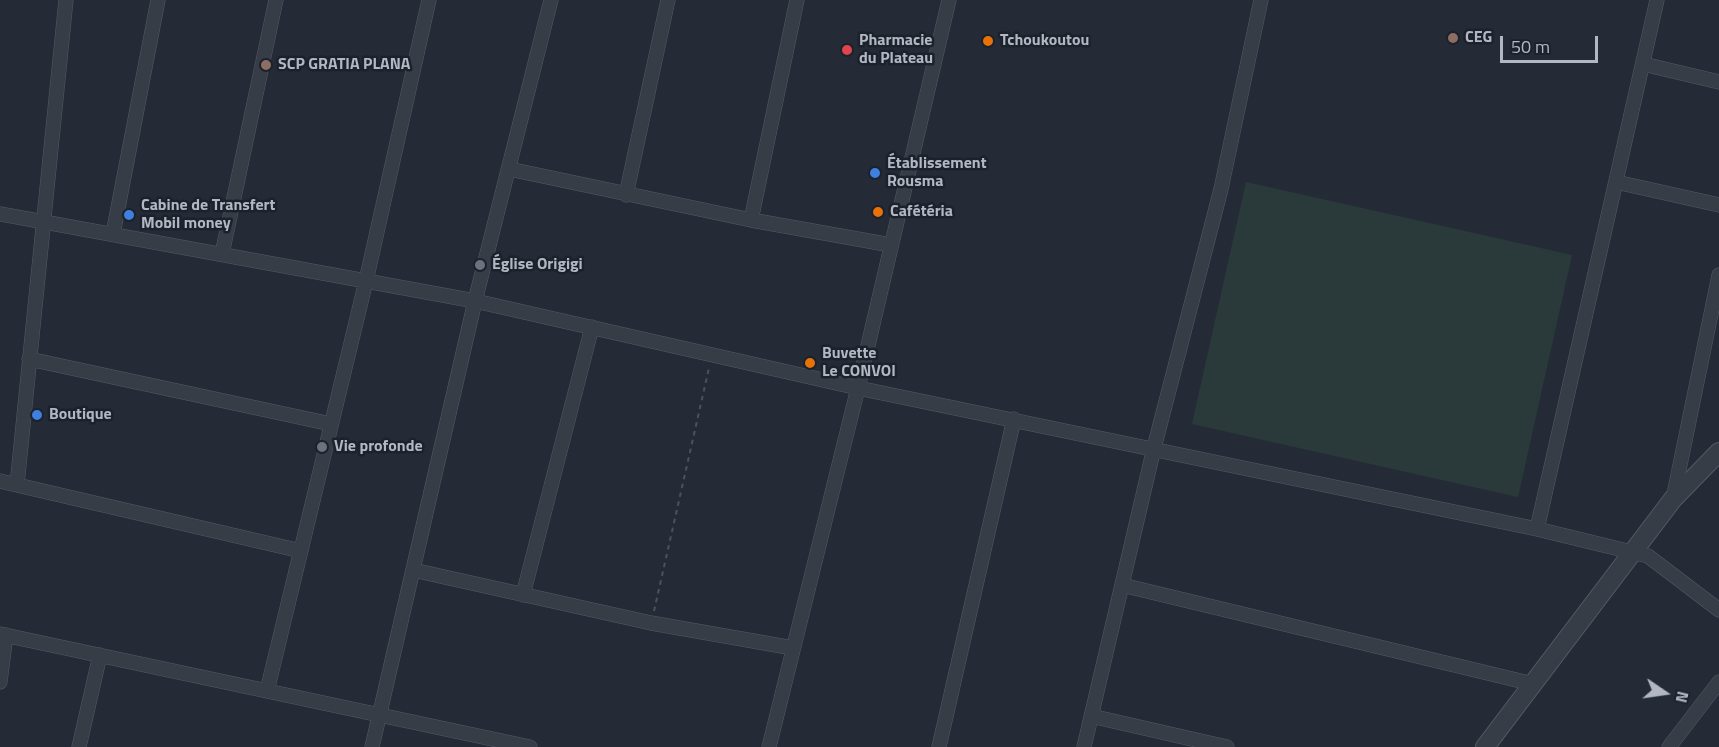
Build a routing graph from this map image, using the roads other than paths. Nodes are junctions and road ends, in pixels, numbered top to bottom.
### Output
1 (66, 0) edge
2 (158, 0) edge
3 (276, 0) edge
4 (429, 0) edge
5 (551, 0) edge
6 (668, 0) edge
7 (797, 0) edge
8 (949, 0) edge
9 (1261, 0) edge
10 (1657, 0) edge
11 (1643, 64) junction
12 (1719, 82) edge
13 (508, 169) junction
14 (1616, 182) junction
15 (626, 195) junction
16 (1719, 206) edge
17 (0, 214) edge
18 (751, 220) junction
19 (42, 221) junction
20 (113, 234) junction
21 (891, 244) junction
22 (222, 254) junction
23 (1719, 275) edge
24 (366, 281) junction
25 (475, 301) junction
26 (592, 327) junction
27 (29, 359) junction
28 (858, 388) junction
29 (1014, 419) junction
30 (331, 424) junction
31 (1154, 448) junction
32 (1719, 452) edge
33 (0, 481) edge
34 (17, 484) junction
35 (1673, 499) junction
36 (1537, 529) junction
37 (301, 551) junction
38 (1633, 552) junction
39 (413, 570) junction
40 (1122, 585) junction
41 (523, 595) junction
42 (1719, 610) edge
43 (3, 634) edge
44 (793, 648) junction
45 (100, 655) junction
46 (0, 682) edge
47 (1719, 682) edge
48 (1533, 684) junction
49 (267, 691) junction
50 (381, 715) junction
51 (1091, 716) junction
52 (491, 743) edge
53 (79, 747) edge
54 (372, 747) edge
55 (530, 747) edge
56 (769, 747) edge
57 (939, 747) edge
58 (1084, 747) edge
59 (1227, 747) edge
60 (1485, 747) edge
61 (1669, 747) edge

1 - 19 street
2 - 20 street
3 - 22 street
4 - 24 street
5 - 13 street
6 - 15 street
7 - 18 street
8 - 21 street
9 - 31 street
10 - 11 street
11 - 12 street
11 - 14 street
13 - 15 street
13 - 25 street
14 - 16 street
14 - 36 street
15 - 18 street
17 - 19 street
18 - 21 street
19 - 20 street
19 - 27 street
20 - 22 street
21 - 28 street
22 - 24 street
23 - 35 street
24 - 25 street
24 - 30 street
25 - 26 street
25 - 39 street
26 - 28 street
26 - 41 street
27 - 30 street
27 - 34 street
28 - 29 street
28 - 44 street
29 - 31 street
29 - 57 street
30 - 37 street
31 - 36 street
31 - 40 street
32 - 35 street
33 - 34 street
34 - 37 street
35 - 38 street
36 - 38 street
37 - 49 street
38 - 42 street
38 - 48 street
39 - 41 street
39 - 50 street
40 - 48 street
40 - 51 street
41 - 44 street
43 - 45 street
43 - 46 street
44 - 56 street
45 - 49 street
45 - 53 street
47 - 61 street
48 - 60 street
49 - 50 street
50 - 52 street
50 - 54 street
51 - 58 street
51 - 59 street
52 - 55 street

